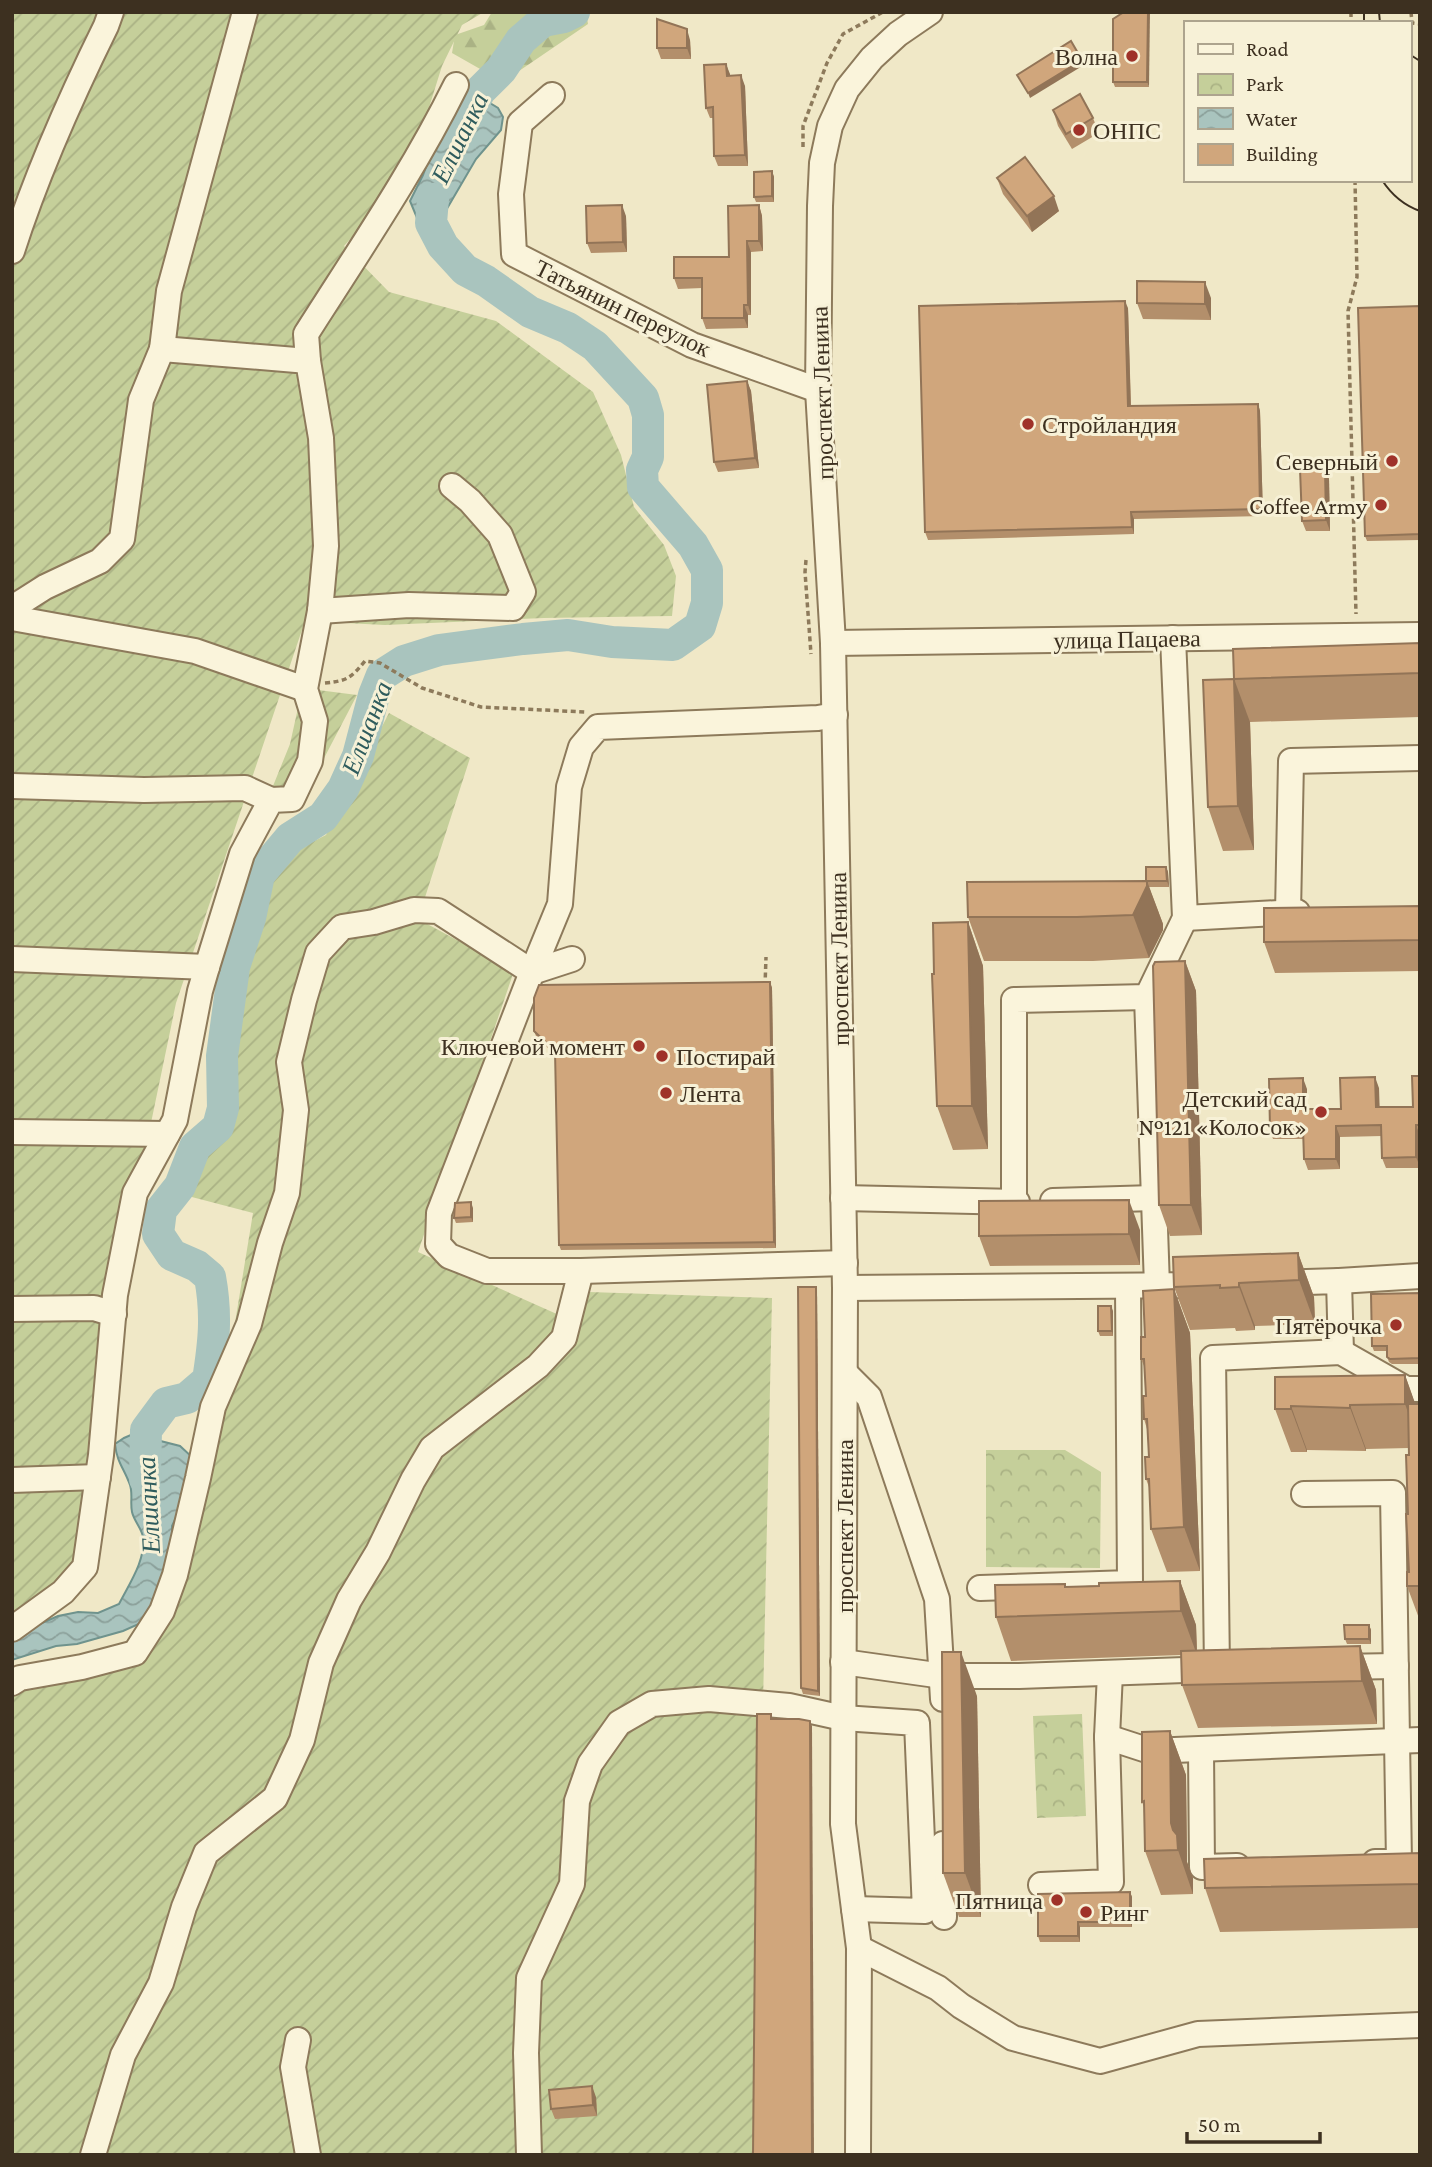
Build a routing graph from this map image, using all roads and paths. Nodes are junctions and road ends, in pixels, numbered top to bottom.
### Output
1 (111, 12) edge
2 (245, 12) edge
3 (930, 12) edge
4 (1411, 12) edge
5 (1420, 24) edge
6 (456, 85) dead end
7 (552, 95) dead end
8 (1355, 182) edge
9 (12, 251) edge
10 (162, 349) junction
11 (308, 361) junction
12 (818, 390) junction
13 (452, 486) dead end
14 (12, 608) edge
15 (320, 611) junction
16 (12, 618) edge
17 (1420, 635) edge
18 (1357, 636) junction
19 (1173, 638) junction
20 (834, 643) junction
21 (306, 685) junction
22 (835, 715) junction
23 (598, 727) junction
24 (1420, 758) edge
25 (12, 786) edge
26 (271, 800) junction
27 (1314, 912) edge
28 (1288, 913) junction
29 (1185, 918) junction
30 (766, 957) dead end
31 (12, 959) edge
32 (572, 959) dead end
33 (207, 967) junction
34 (532, 972) junction
35 (765, 988) edge
36 (1147, 997) junction
37 (12, 1132) edge
38 (167, 1134) junction
39 (843, 1198) junction
40 (1154, 1198) junction
41 (1014, 1202) junction
42 (845, 1263) junction
43 (581, 1271) junction
44 (1420, 1276) edge
45 (1339, 1281) junction
46 (1255, 1283) edge
47 (1227, 1284) edge
48 (1157, 1286) junction
49 (1128, 1287) junction
50 (845, 1288) junction
51 (12, 1308) edge
52 (114, 1314) junction
53 (1341, 1352) junction
54 (845, 1373) junction
55 (1420, 1390) edge
56 (98, 1477) junction
57 (12, 1480) edge
58 (1304, 1494) dead end
59 (980, 1588) dead end
60 (12, 1629) edge
61 (843, 1662) junction
62 (1395, 1667) junction
63 (1313, 1668) edge
64 (1217, 1669) junction
65 (1244, 1669) edge
66 (1110, 1673) junction
67 (943, 1676) junction
68 (12, 1683) edge
69 (943, 1717) edge
70 (843, 1718) junction
71 (1107, 1737) junction
72 (1408, 1741) edge
73 (1200, 1750) junction
74 (943, 1797) edge
75 (1347, 1863) edge
76 (1254, 1865) edge
77 (1041, 1885) dead end
78 (854, 1909) junction
79 (944, 1917) dead end
80 (859, 1948) junction
81 (1420, 2025) edge
82 (298, 2040) dead end
83 (93, 2155) edge
84 (308, 2155) edge
85 (528, 2155) edge
86 (858, 2155) edge

1 - 9 street
2 - 10 street
3 - 12 street, проспект Ленина
4 - 5 path
6 - 11 street
7 - 12 street, Татьянин переулок
8 - 18 path
10 - 11 street
10 - 14 street
11 - 15 street
12 - 20 street, проспект Ленина
13 - 15 street
15 - 21 street
16 - 21 street
17 - 18 street, улица Пацаева
18 - 19 street, улица Пацаева
19 - 20 street, улица Пацаева
19 - 29 street
20 - 22 street, проспект Ленина
21 - 23 path
21 - 26 street
22 - 23 street
22 - 39 street, проспект Ленина
23 - 34 street
24 - 28 street
25 - 26 street
26 - 33 street
27 - 28 street
28 - 29 street
29 - 36 street
30 - 35 path
31 - 33 street
32 - 34 street
33 - 38 street
34 - 43 street
34 - 68 street
36 - 40 street
36 - 41 street
37 - 38 street
38 - 52 street
39 - 41 street
39 - 42 street, проспект Ленина
40 - 41 street
40 - 48 street
42 - 43 street
42 - 50 street, проспект Ленина
43 - 83 street
44 - 45 street
45 - 46 street
45 - 53 street
47 - 48 street
48 - 49 street
49 - 50 street
49 - 59 street
50 - 54 street, проспект Ленина
51 - 52 street
52 - 56 street
53 - 55 street
53 - 64 street
54 - 61 street, проспект Ленина
54 - 67 street
56 - 57 street
56 - 60 street
58 - 62 street
61 - 67 street
61 - 70 street, проспект Ленина
62 - 63 street
62 - 72 street
64 - 65 street
64 - 66 street
66 - 67 street
66 - 71 street
67 - 69 street
70 - 78 street, проспект Ленина
70 - 78 street
70 - 85 street
71 - 73 street
71 - 77 street
72 - 73 street
72 - 75 street
73 - 76 street
74 - 79 street
78 - 80 street, проспект Ленина
80 - 81 street
80 - 86 street, проспект Ленина
82 - 84 street

